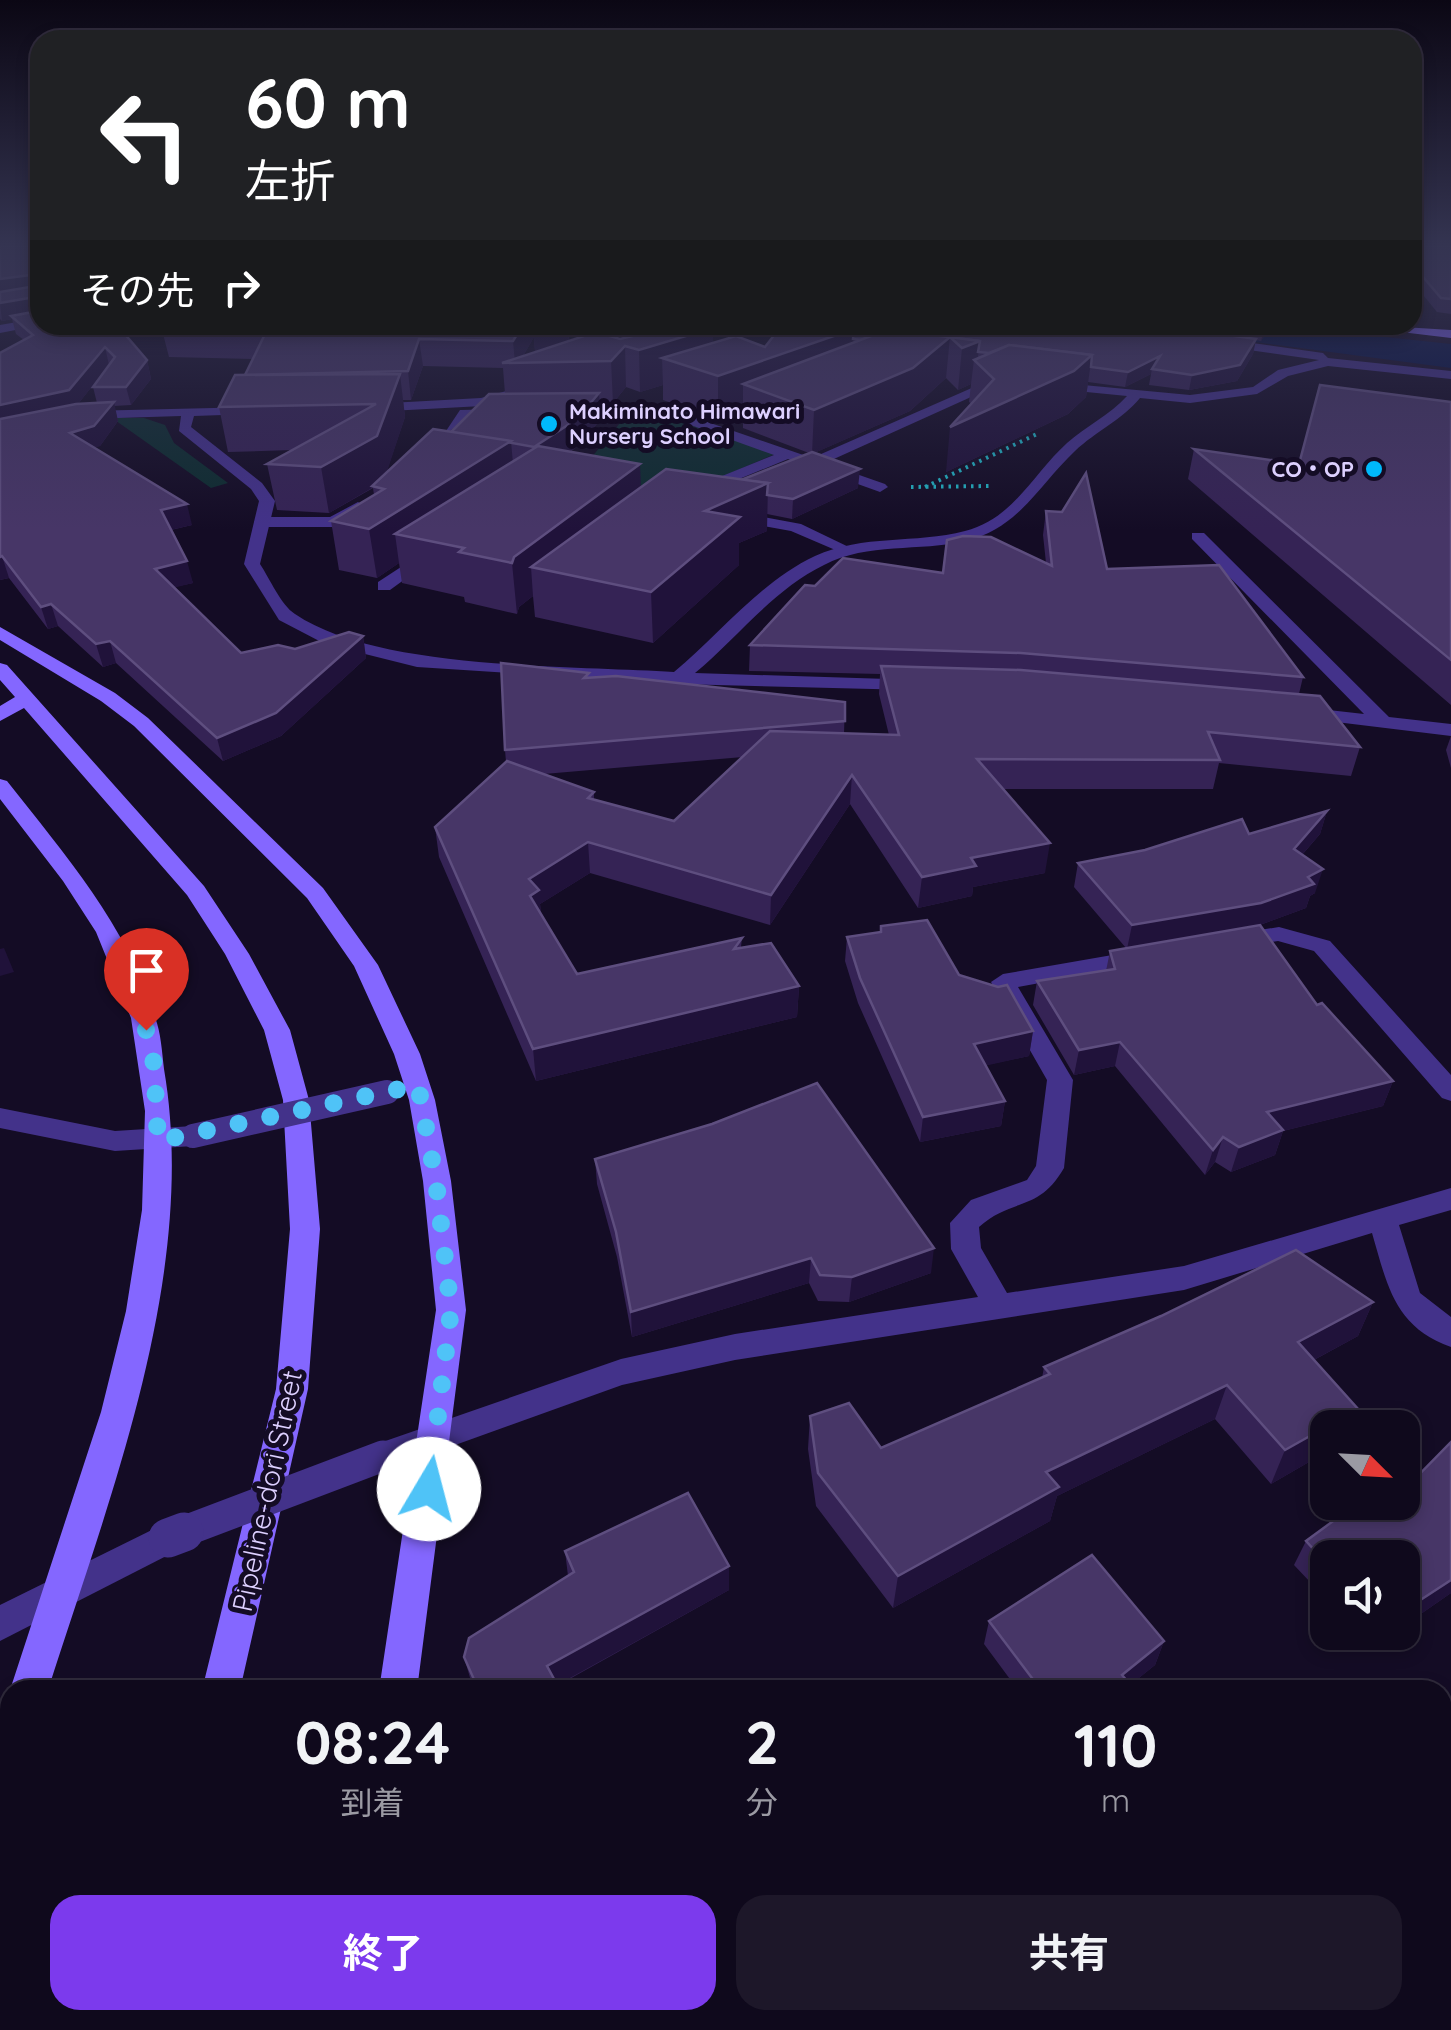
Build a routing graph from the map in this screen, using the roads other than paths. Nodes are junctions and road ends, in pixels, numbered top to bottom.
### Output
1 (1216, 342) edge
2 (1362, 363) junction
3 (969, 374) edge
4 (1451, 375) edge
5 (1043, 384) edge
6 (538, 385) edge
7 (654, 394) edge
8 (1135, 396) junction
9 (93, 397) edge
10 (347, 408) edge
11 (268, 410) edge
12 (189, 411) junction
13 (600, 411) junction
14 (522, 412) edge
15 (542, 412) edge
16 (80, 416) junction
17 (63, 420) edge
18 (734, 422) edge
19 (716, 429) junction
20 (788, 454) junction
21 (813, 463) junction
22 (449, 468) edge
23 (880, 487) road end
24 (682, 497) edge
25 (366, 503) edge
26 (720, 514) edge
27 (262, 522) junction
28 (1198, 536) dead end
29 (446, 545) edge
30 (847, 550) junction
31 (384, 586) dead end
32 (0, 632) edge
33 (0, 669) edge
34 (678, 678) junction
35 (937, 685) edge
36 (26, 698) junction
37 (1284, 711) edge
38 (0, 715) edge
39 (1383, 722) junction
40 (1451, 730) edge
41 (0, 785) edge
42 (1206, 946) edge
43 (1169, 953) edge
44 (418, 1085) junction
45 (1451, 1092) edge
46 (0, 1118) edge
47 (158, 1141) junction
48 (1451, 1199) edge
49 (1383, 1220) junction
50 (999, 1308) junction
51 (1451, 1334) edge
52 (436, 1436) junction
53 (60, 1592) junction
54 (0, 1624) edge
55 (32, 1680) edge
56 (224, 1680) edge
57 (399, 1680) edge

1 - 2 street
2 - 4 street
2 - 8 street
3 - 21 street
5 - 8 street
6 - 10 street
7 - 13 street
8 - 30 street
9 - 16 street
11 - 12 street
12 - 16 street
12 - 27 street
13 - 15 street
13 - 19 street
14 - 22 street
16 - 17 street
18 - 19 street
19 - 20 street
20 - 21 street
20 - 24 street
21 - 23 street
25 - 27 street
26 - 30 street
27 - 34 street
28 - 39 street
29 - 31 street
30 - 34 street
32 - 44 main road
33 - 36 main road, Pipeline-dori Street
34 - 35 street
36 - 38 main road
36 - 56 main road, Pipeline-dori Street
37 - 39 street
39 - 40 street
41 - 47 main road
42 - 45 street
43 - 50 street
44 - 47 street, bridge
44 - 52 main road
46 - 47 street
47 - 53 main road
48 - 49 street
49 - 50 street
49 - 51 street
50 - 52 street
52 - 53 street, bridge
52 - 57 main road
53 - 54 street
53 - 55 main road

